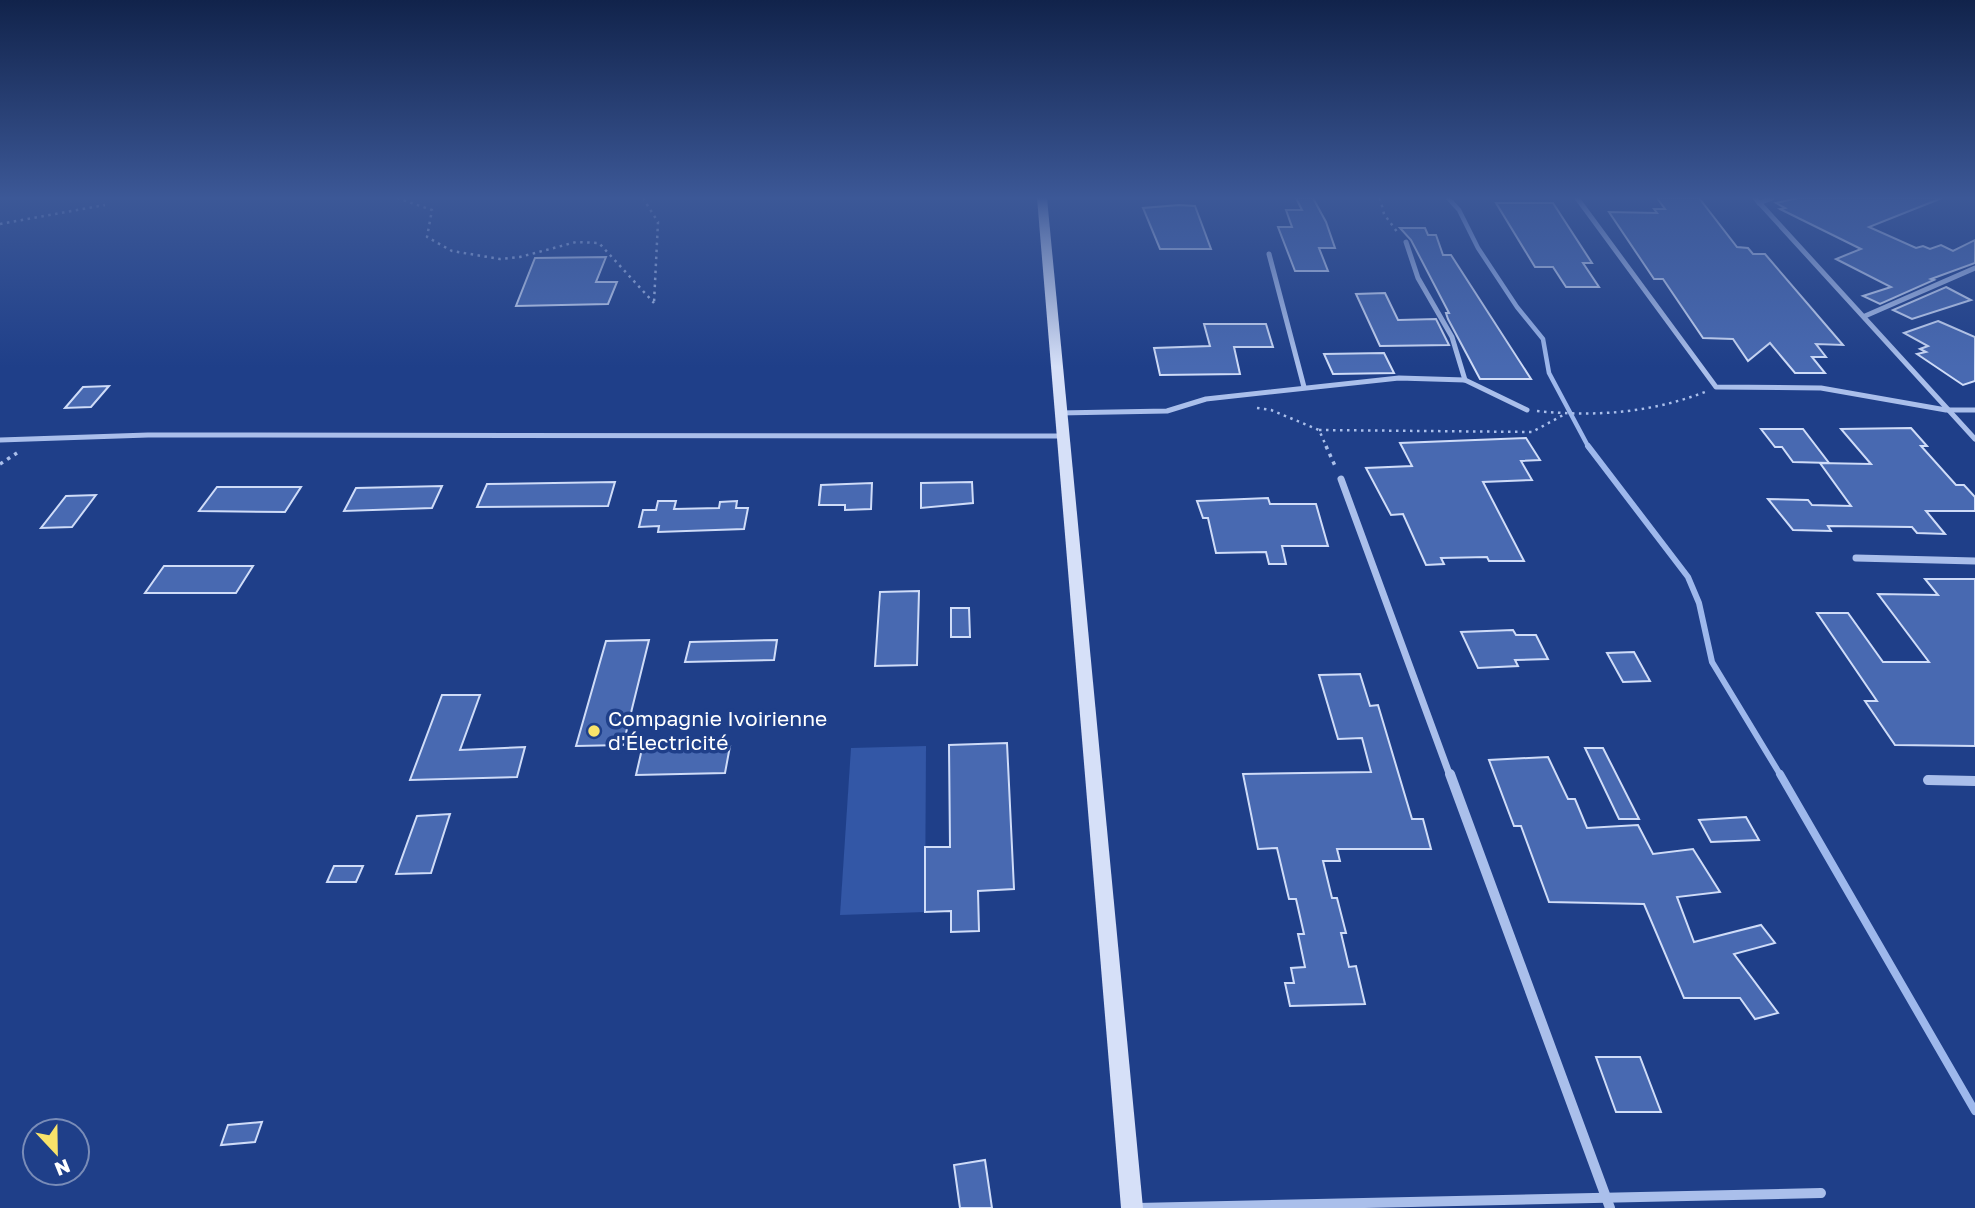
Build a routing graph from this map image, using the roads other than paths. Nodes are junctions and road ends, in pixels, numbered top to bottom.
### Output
1 (1048, 254) edge
2 (1269, 254) dead end
3 (1408, 254) edge
4 (1618, 254) edge
5 (1808, 254) edge
6 (1975, 268) edge
7 (1865, 316) junction
8 (1465, 380) junction
9 (1304, 387) junction
10 (1527, 410) road end
11 (1947, 410) junction
12 (1975, 410) edge
13 (1059, 413) junction
14 (1061, 436) junction
15 (1975, 439) edge
16 (0, 440) edge
17 (1341, 479) road end
18 (1856, 558) dead end
19 (1975, 561) edge
20 (1928, 780) dead end
21 (1975, 782) edge
22 (1821, 1193) dead end
23 (1608, 1203) edge
24 (1132, 1208) edge

1 - 13 street
2 - 9 street
3 - 8 street
4 - 11 street
5 - 7 street
6 - 7 street
7 - 11 street
8 - 9 street
8 - 10 street
9 - 13 street
11 - 12 street
11 - 15 street
13 - 14 street
14 - 16 street
14 - 24 street
17 - 23 street
18 - 19 street
20 - 21 street
22 - 23 street
23 - 24 street

